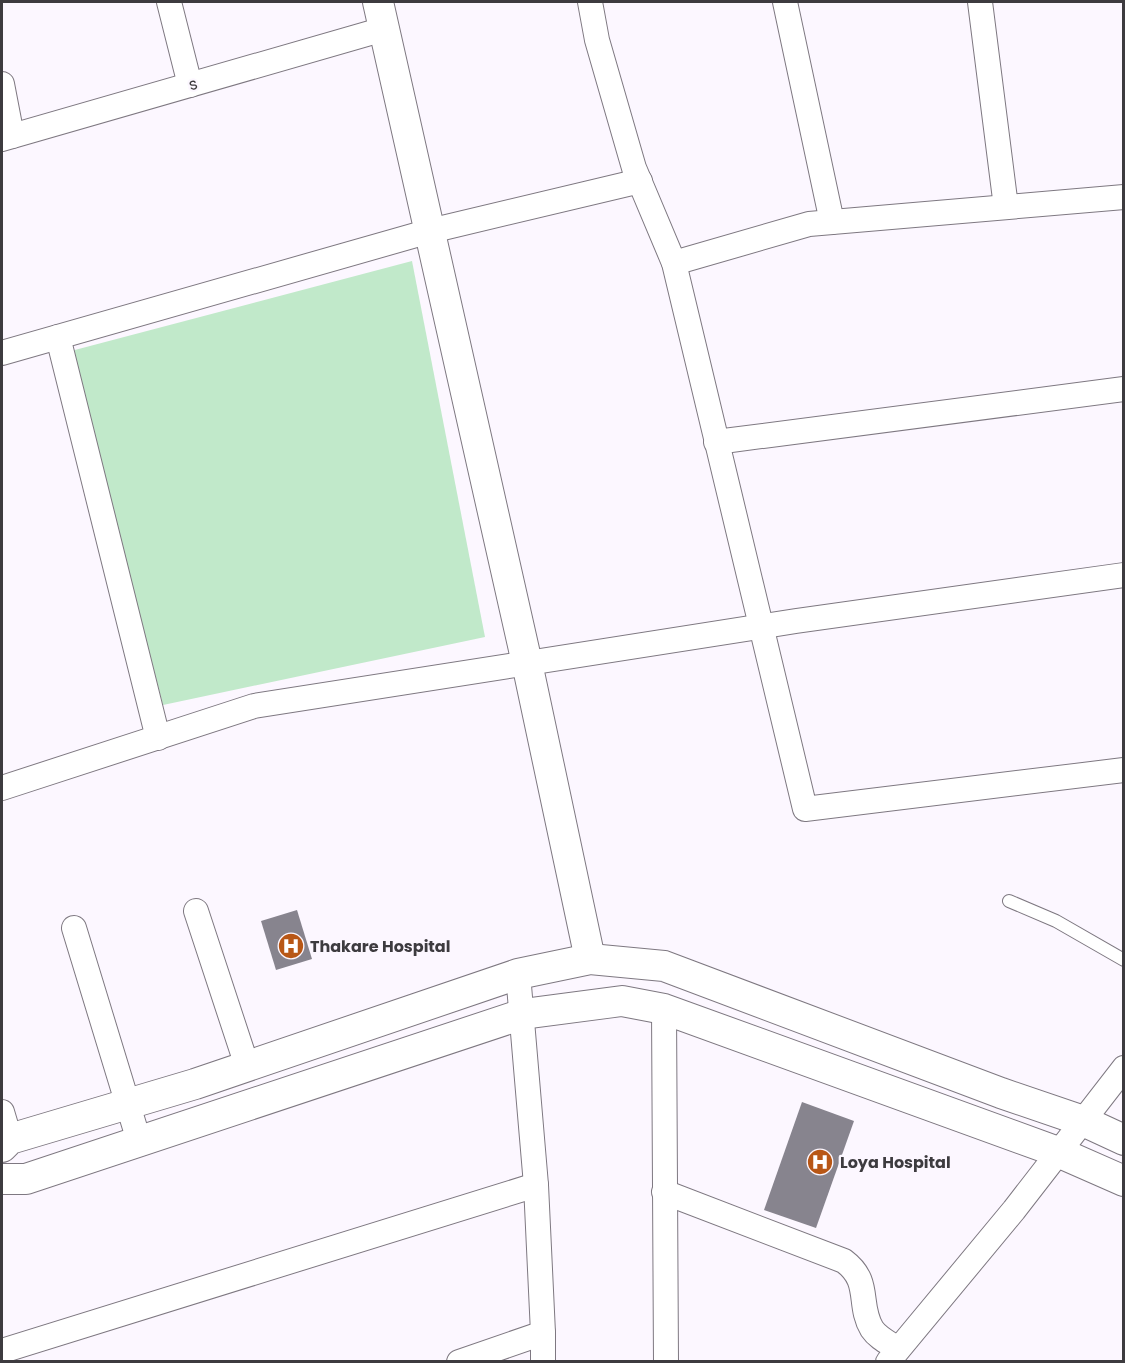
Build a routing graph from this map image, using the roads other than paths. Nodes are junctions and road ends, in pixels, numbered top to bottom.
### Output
1 (169, 2) edge
2 (590, 2) edge
3 (785, 2) edge
4 (980, 2) edge
5 (381, 15) edge
6 (2, 84) edge
7 (190, 85) junction
8 (7, 138) edge
9 (640, 181) junction
10 (1124, 197) edge
11 (1006, 207) junction
12 (832, 222) junction
13 (430, 231) junction
14 (674, 263) junction
15 (58, 337) junction
16 (2, 352) edge
17 (1124, 389) edge
18 (716, 442) junction
19 (1124, 575) edge
20 (760, 627) junction
21 (527, 663) junction
22 (158, 738) junction
23 (1124, 770) edge
24 (2, 788) edge
25 (1010, 902) dead end
26 (196, 911) dead end
27 (74, 928) dead end
28 (590, 959) junction
29 (1124, 960) edge
30 (518, 974) junction
31 (664, 1009) junction
32 (523, 1014) junction
33 (248, 1066) junction
34 (1124, 1068) edge
35 (127, 1104) junction
36 (1083, 1121) junction
37 (4, 1133) edge
38 (1124, 1140) edge
39 (139, 1141) junction
40 (1059, 1152) junction
41 (2, 1179) edge
42 (1124, 1181) edge
43 (536, 1185) junction
44 (664, 1192) junction
45 (543, 1333) junction
46 (2, 1351) edge
47 (893, 1355) edge
48 (459, 1362) edge
49 (543, 1362) edge
50 (666, 1362) edge

1 - 7 street
2 - 9 street
3 - 12 street
4 - 11 street
5 - 7 street, s
5 - 13 street
6 - 8 street
7 - 8 street, s
9 - 13 street
9 - 14 street
10 - 11 street
11 - 12 street
12 - 14 street
13 - 15 street
13 - 21 street
14 - 18 street
15 - 16 street
15 - 22 street
17 - 18 street
18 - 20 street
19 - 20 street
20 - 21 street
20 - 23 street
21 - 22 street
21 - 28 street
22 - 24 street
25 - 29 lane
26 - 33 street
27 - 35 street
28 - 30 street
28 - 36 street
30 - 32 street
30 - 33 street
31 - 32 street
31 - 40 street
31 - 44 street
32 - 39 street
32 - 43 street
33 - 35 street
34 - 36 street
35 - 37 street
35 - 39 street
36 - 38 street
36 - 40 street
39 - 41 street
40 - 42 street
40 - 47 street
43 - 45 street
43 - 46 street
44 - 47 street
44 - 50 street
45 - 48 street
45 - 49 street

